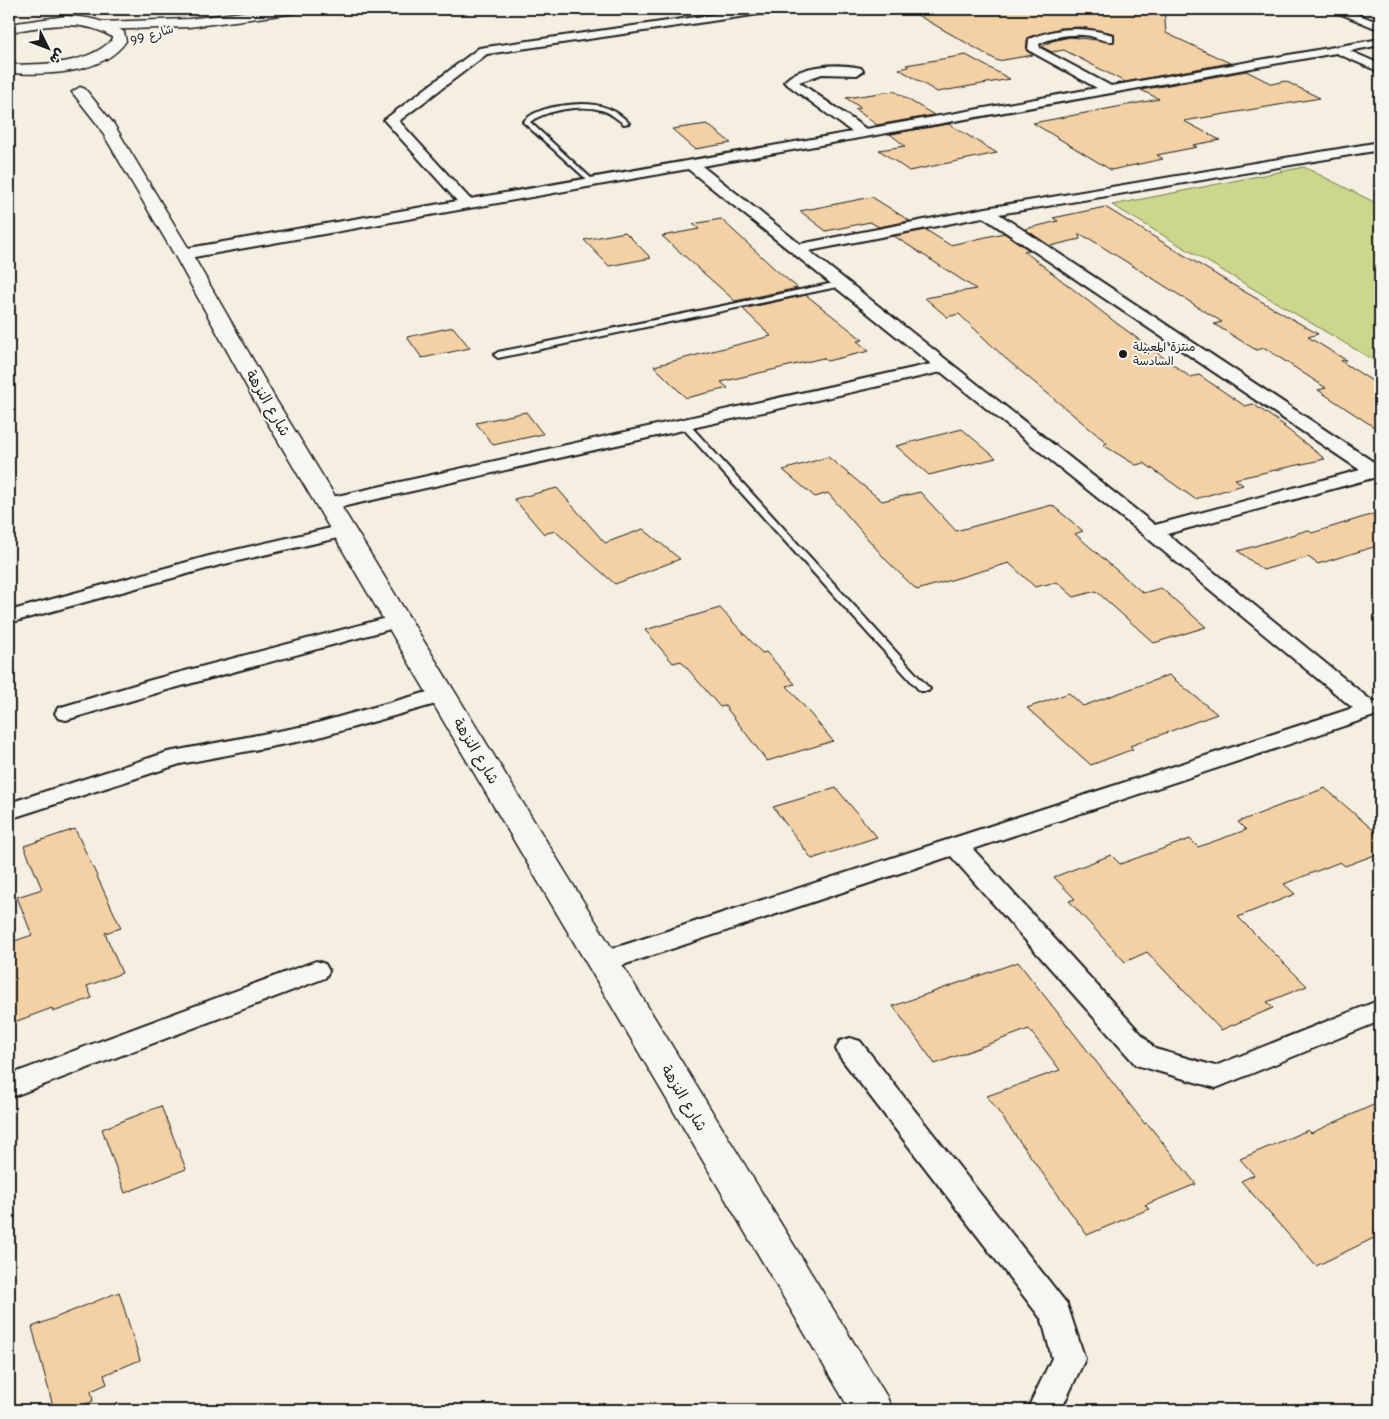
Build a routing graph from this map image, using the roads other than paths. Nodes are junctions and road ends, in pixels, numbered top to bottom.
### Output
1 (49, 9) edge
2 (296, 9) edge
3 (774, 9) edge
4 (1335, 9) edge
5 (750, 10) edge
6 (75, 22) junction
7 (189, 24) junction
8 (101, 26) junction
9 (1380, 27) edge
10 (9, 28) edge
11 (1109, 38) dead end
12 (1380, 42) edge
13 (115, 48) junction
14 (1338, 50) junction
15 (96, 58) junction
16 (1380, 68) edge
17 (9, 70) edge
18 (857, 71) dead end
19 (75, 83) junction
20 (1110, 90) junction
21 (626, 124) dead end
22 (864, 134) junction
23 (1380, 146) edge
24 (691, 164) junction
25 (592, 182) junction
26 (467, 204) junction
27 (986, 212) junction
28 (796, 249) junction
29 (183, 254) junction
30 (839, 284) junction
31 (498, 355) dead end
32 (942, 367) junction
33 (684, 424) junction
34 (1377, 470) edge
35 (328, 504) junction
36 (344, 532) junction
37 (1152, 532) junction
38 (9, 617) edge
39 (398, 621) junction
40 (924, 689) dead end
41 (442, 695) junction
42 (1375, 708) edge
43 (66, 713) dead end
44 (9, 811) edge
45 (956, 846) junction
46 (602, 962) junction
47 (316, 971) dead end
48 (1380, 1010) edge
49 (850, 1049) dead end
50 (9, 1087) edge
51 (872, 1410) edge
52 (1044, 1410) edge

1 - 6 main road
2 - 7 main road, شارع 99
3 - 5 street
4 - 9 street
5 - 26 street
6 - 8 main road, شارع 99
6 - 10 main road
7 - 8 main road, شارع 99
7 - 13 main road, شارع 99
8 - 13 main road
11 - 20 street
12 - 14 street
13 - 15 main road, شارع 99
14 - 16 street
14 - 20 street
15 - 17 main road, شارع 99
15 - 19 main road
17 - 19 main road
18 - 22 street
19 - 29 main road, شارع النزهة
20 - 22 street
21 - 25 lane
22 - 24 street
23 - 27 street
24 - 25 street
24 - 28 street
25 - 26 street
26 - 29 street
27 - 28 street
27 - 34 street
28 - 30 street
29 - 35 main road, شارع النزهة
30 - 31 lane
30 - 32 street
32 - 33 street
32 - 37 street
33 - 35 street
33 - 40 lane
34 - 37 street
35 - 36 main road, شارع النزهة
36 - 38 street
36 - 39 main road, شارع النزهة
37 - 42 street
39 - 41 main road, شارع النزهة
39 - 43 street
41 - 44 street
41 - 46 main road, شارع النزهة
42 - 45 street
45 - 46 street
45 - 48 street
46 - 51 main road, شارع النزهة
47 - 50 street
49 - 52 street

